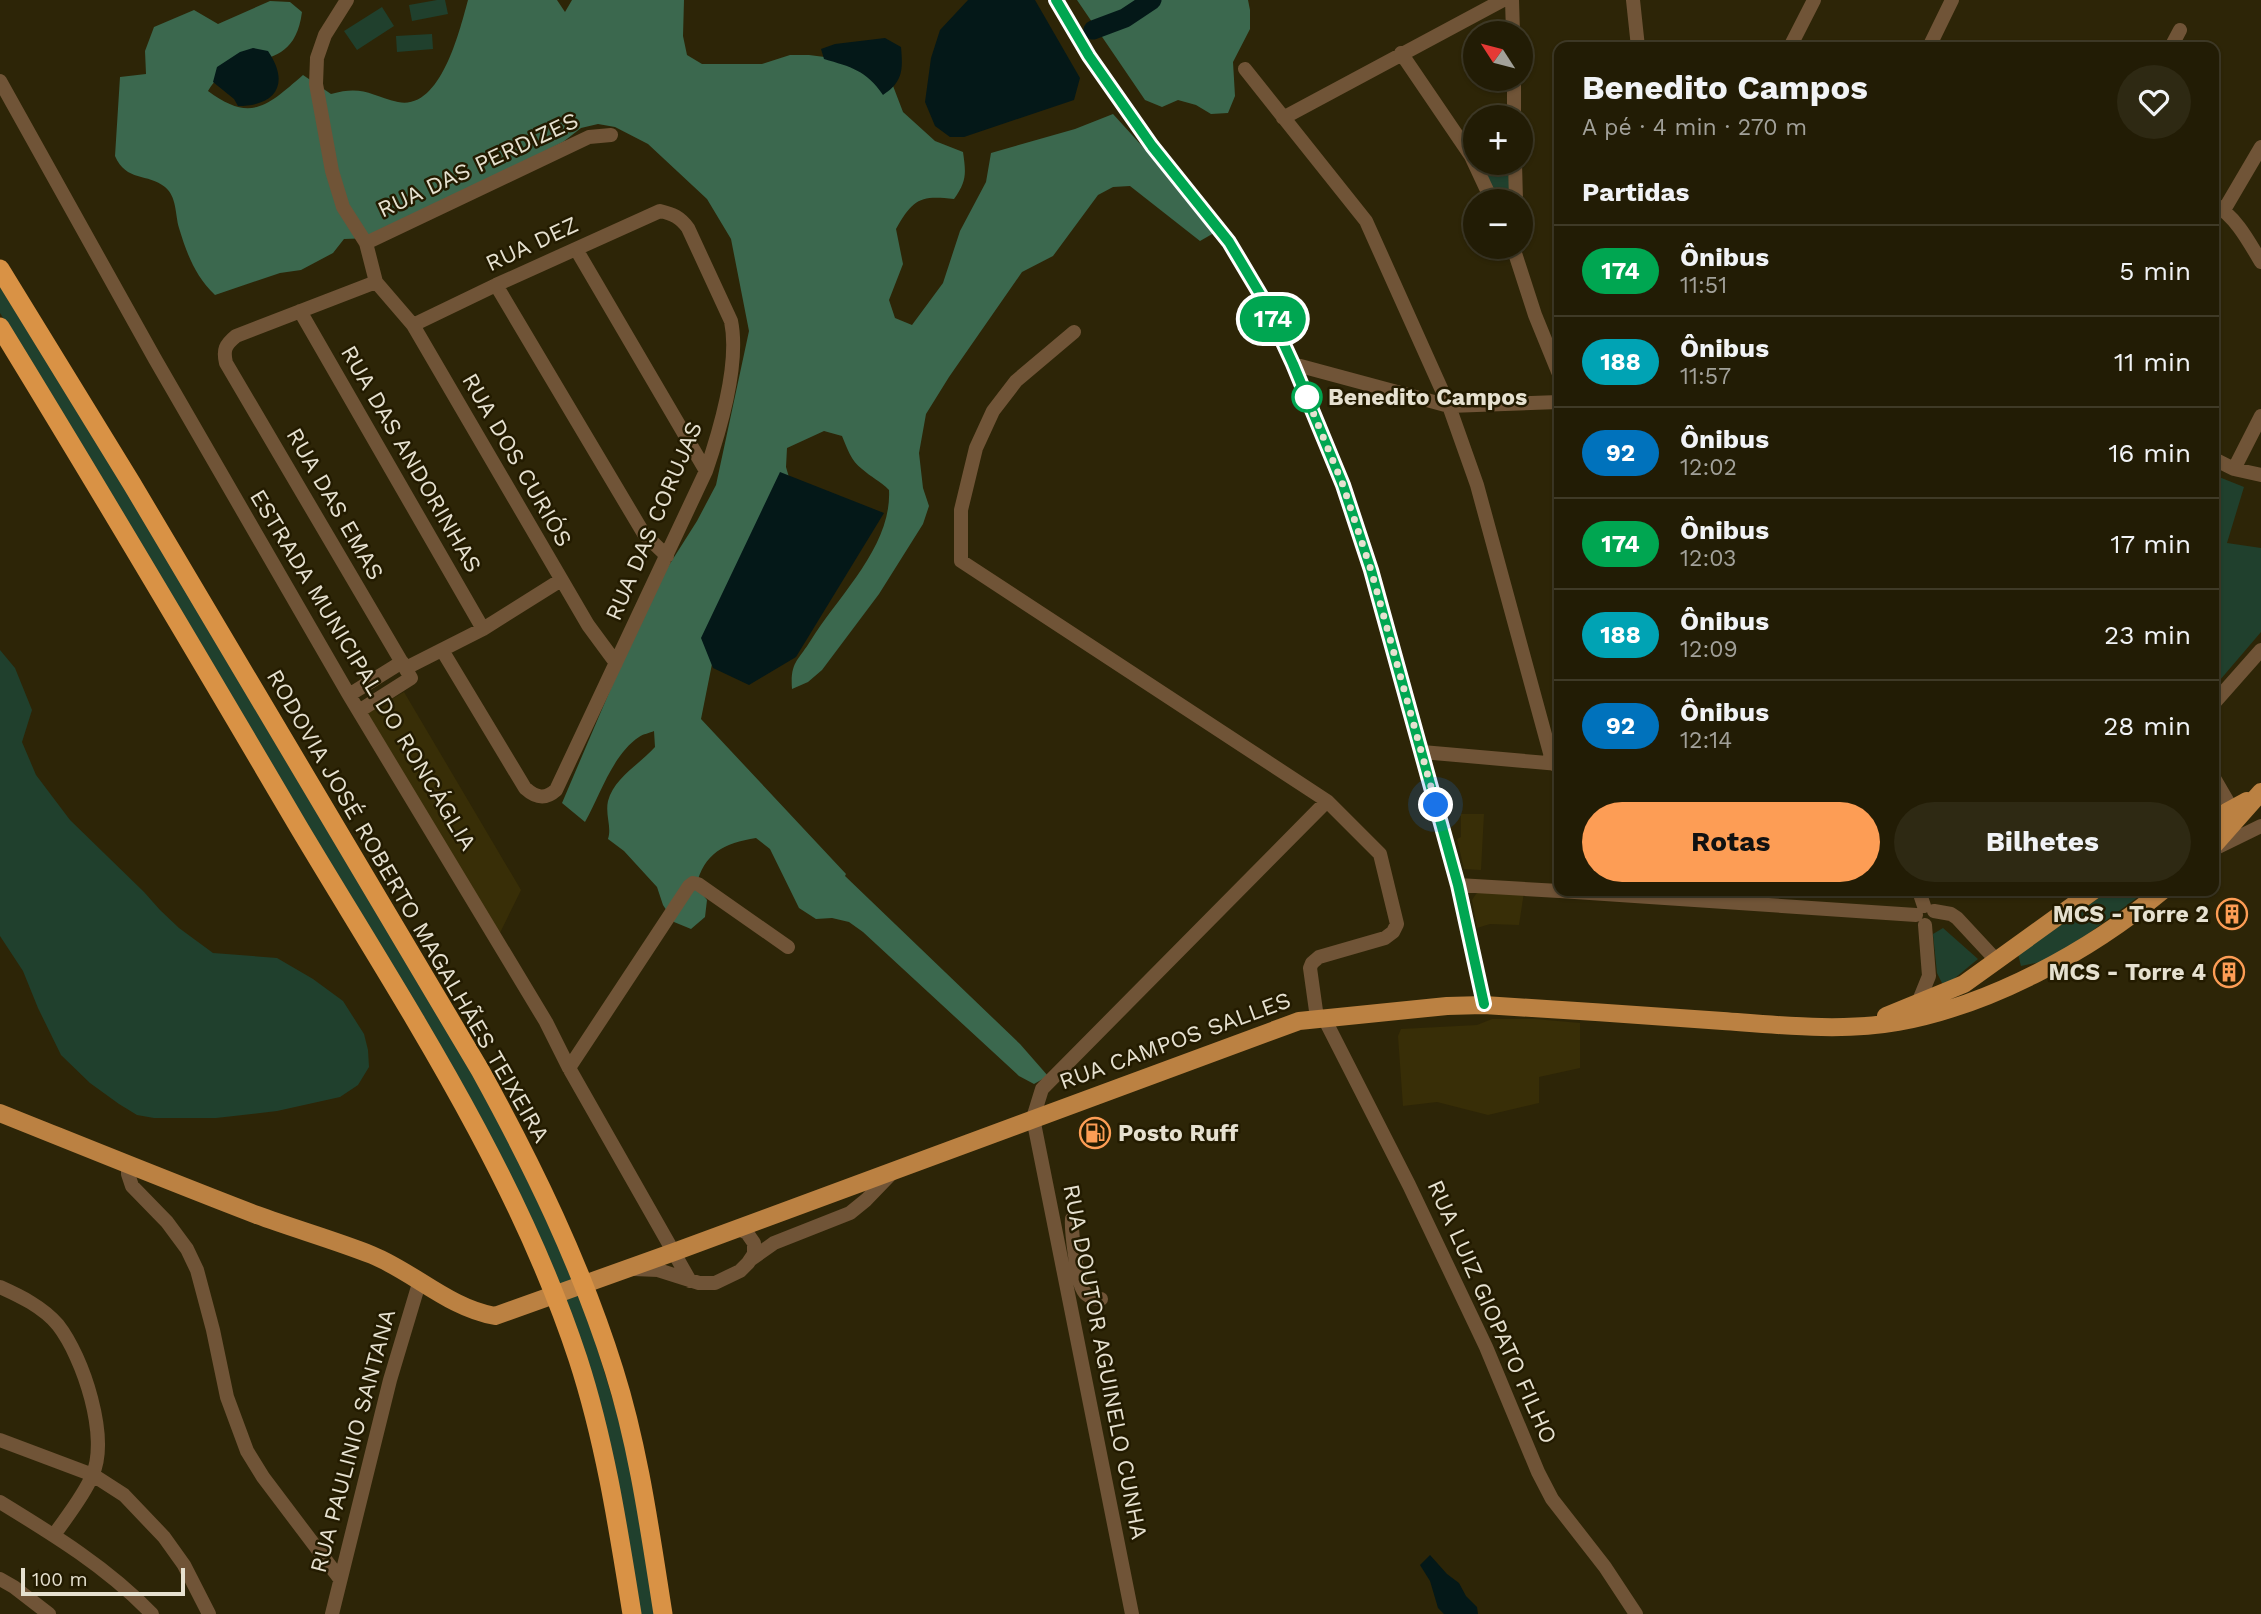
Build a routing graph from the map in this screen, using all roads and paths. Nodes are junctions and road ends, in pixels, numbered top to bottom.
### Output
1 (1056, 0) edge
2 (1503, 0) edge
3 (1512, 0) edge
4 (1633, 0) edge
5 (1814, 0) edge
6 (1952, 0) edge
7 (346, 1) edge
8 (1513, 21) edge
9 (2180, 30) dead end
10 (1637, 42) edge
11 (1793, 42) edge
12 (1934, 42) edge
13 (2174, 42) edge
14 (1401, 53) junction
15 (1245, 69) dead end
16 (0, 81) edge
17 (1283, 118) junction
18 (611, 135) dead end
19 (2261, 147) edge
20 (1486, 189) edge
21 (2219, 207) edge
22 (672, 213) joint
23 (366, 243) junction
24 (576, 249) junction
25 (1518, 259) edge
26 (2261, 262) edge
27 (0, 269) edge
28 (376, 282) junction
29 (496, 285) junction
30 (300, 310) junction
31 (413, 326) junction
32 (0, 327) edge
33 (1074, 332) dead end
34 (1554, 362) edge
35 (1293, 364) junction
36 (1554, 402) edge
37 (1449, 406) junction
38 (2261, 416) edge
39 (2219, 462) edge
40 (2234, 469) junction
41 (706, 471) junction
42 (2261, 475) edge
43 (667, 556) junction
44 (561, 580) junction
45 (483, 629) junction
46 (442, 650) junction
47 (2261, 650) edge
48 (616, 663) junction
49 (406, 669) junction
50 (349, 695) junction
51 (2219, 697) edge
52 (359, 711) junction
53 (1422, 752) junction
54 (1554, 757) edge
55 (1554, 764) edge
56 (2219, 787) edge
57 (2260, 793) edge
58 (1326, 801) junction
59 (2232, 809) junction
60 (2219, 816) edge
61 (2261, 826) edge
62 (2219, 831) edge
63 (2219, 841) edge
64 (2219, 845) edge
65 (1458, 885) junction
66 (1554, 891) edge
67 (1697, 896) edge
68 (1921, 896) edge
69 (2086, 896) edge
70 (2156, 896) edge
71 (1925, 914) junction
72 (788, 947) dead end
73 (2015, 947) junction
74 (1996, 960) junction
75 (2060, 961) junction
76 (1929, 976) junction
77 (1943, 994) junction
78 (1988, 995) junction
79 (1918, 1003) junction
80 (1484, 1004) junction
81 (1962, 1004) junction
82 (1321, 1018) junction
83 (1863, 1025) junction
84 (569, 1068) junction
85 (0, 1113) edge
86 (1034, 1118) junction
87 (128, 1164) junction
88 (895, 1170) junction
89 (1072, 1219) dead end
90 (737, 1228) junction
91 (697, 1244) junction
92 (674, 1252) junction
93 (750, 1260) junction
94 (620, 1270) junction
95 (420, 1280) junction
96 (690, 1281) junction
97 (0, 1287) edge
98 (1101, 1299) dead end
99 (0, 1440) edge
100 (93, 1475) junction
101 (0, 1502) edge
102 (54, 1535) junction
103 (0, 1579) edge
104 (340, 1579) junction
105 (49, 1614) edge
106 (152, 1614) edge
107 (209, 1614) edge
108 (332, 1614) edge
109 (632, 1614) edge
110 (663, 1614) edge
111 (1132, 1614) edge
112 (1636, 1614) edge

1 - 35 street
2 - 14 street
3 - 8 street
4 - 10 street
5 - 11 street
6 - 12 street
7 - 23 street
9 - 13 street
14 - 17 street
14 - 20 street
15 - 17 street
16 - 50 street, ESTRADA MUNICIPAL DO RONCÁGLIA
17 - 37 street
18 - 23 street, RUA DAS PERDIZES
19 - 21 street
21 - 26 street
22 - 24 street, RUA DEZ
22 - 41 street, RUA DAS CORUJAS
23 - 28 street
24 - 29 street, RUA DEZ
24 - 41 street
25 - 34 street
27 - 110 highway, RODOVIA JOSÉ ROBERTO MAGALHÃES TEIXEIRA
28 - 30 street
28 - 31 street, RUA DOS CURIÓS
29 - 31 street, RUA DEZ
29 - 43 street
30 - 45 street, RUA DAS ANDORINHAS
30 - 49 street, RUA DAS EMAS
31 - 44 street, RUA DOS CURIÓS
32 - 109 highway
33 - 58 street
35 - 37 street
35 - 53 street
36 - 37 street
37 - 54 street
38 - 40 street
39 - 40 street
40 - 42 street
41 - 43 street, RUA DAS CORUJAS
43 - 48 street, RUA DAS CORUJAS
44 - 45 street
44 - 48 street, RUA DOS CURIÓS
45 - 46 street
46 - 48 street, RUA DAS CORUJAS
46 - 49 street
47 - 51 street
49 - 50 street
49 - 52 street
50 - 52 street, ESTRADA MUNICIPAL DO RONCÁGLIA
52 - 84 street, ESTRADA MUNICIPAL DO RONCÁGLIA
53 - 55 street
53 - 65 street
56 - 59 street
57 - 59 main road
57 - 63 main road
58 - 82 street, RUA LUIZ GIOPATO FILHO
58 - 86 street
59 - 60 main road
59 - 62 main road
61 - 64 street
65 - 66 street
65 - 80 street
67 - 71 street
68 - 71 street
69 - 73 main road
70 - 75 main road, RUA CAMPOS SALLES
71 - 74 street
71 - 76 street
72 - 84 street
73 - 74 main road
73 - 75 main road
74 - 77 main road
74 - 78 main road
75 - 78 main road, RUA CAMPOS SALLES
76 - 77 street
76 - 79 street
77 - 79 main road
77 - 81 main road
78 - 81 main road, RUA CAMPOS SALLES
79 - 83 main road
80 - 82 main road, RUA CAMPOS SALLES
80 - 83 main road, RUA CAMPOS SALLES
81 - 83 main road, RUA CAMPOS SALLES
82 - 86 main road, RUA CAMPOS SALLES
82 - 112 street, RUA LUIZ GIOPATO FILHO
84 - 92 street, ESTRADA MUNICIPAL DO RONCÁGLIA
85 - 87 main road, RUA CAMPOS SALLES
86 - 88 main road, RUA CAMPOS SALLES
86 - 111 street, RUA DOUTOR AGUINELO CUNHA
87 - 95 main road, RUA CAMPOS SALLES
87 - 104 street
88 - 90 main road, RUA CAMPOS SALLES
88 - 93 street
89 - 98 street
90 - 91 main road, RUA CAMPOS SALLES
90 - 93 street
91 - 92 main road, RUA CAMPOS SALLES
91 - 96 street
92 - 94 main road, RUA CAMPOS SALLES
92 - 96 street, ESTRADA MUNICIPAL DO RONCÁGLIA
93 - 96 street
94 - 95 main road, RUA CAMPOS SALLES
94 - 96 street
95 - 104 street, RUA PAULINIO SANTANA
97 - 100 street
99 - 100 street
100 - 102 street
100 - 107 street
101 - 102 street
102 - 106 street
103 - 105 street
104 - 108 street, RUA PAULINIO SANTANA

